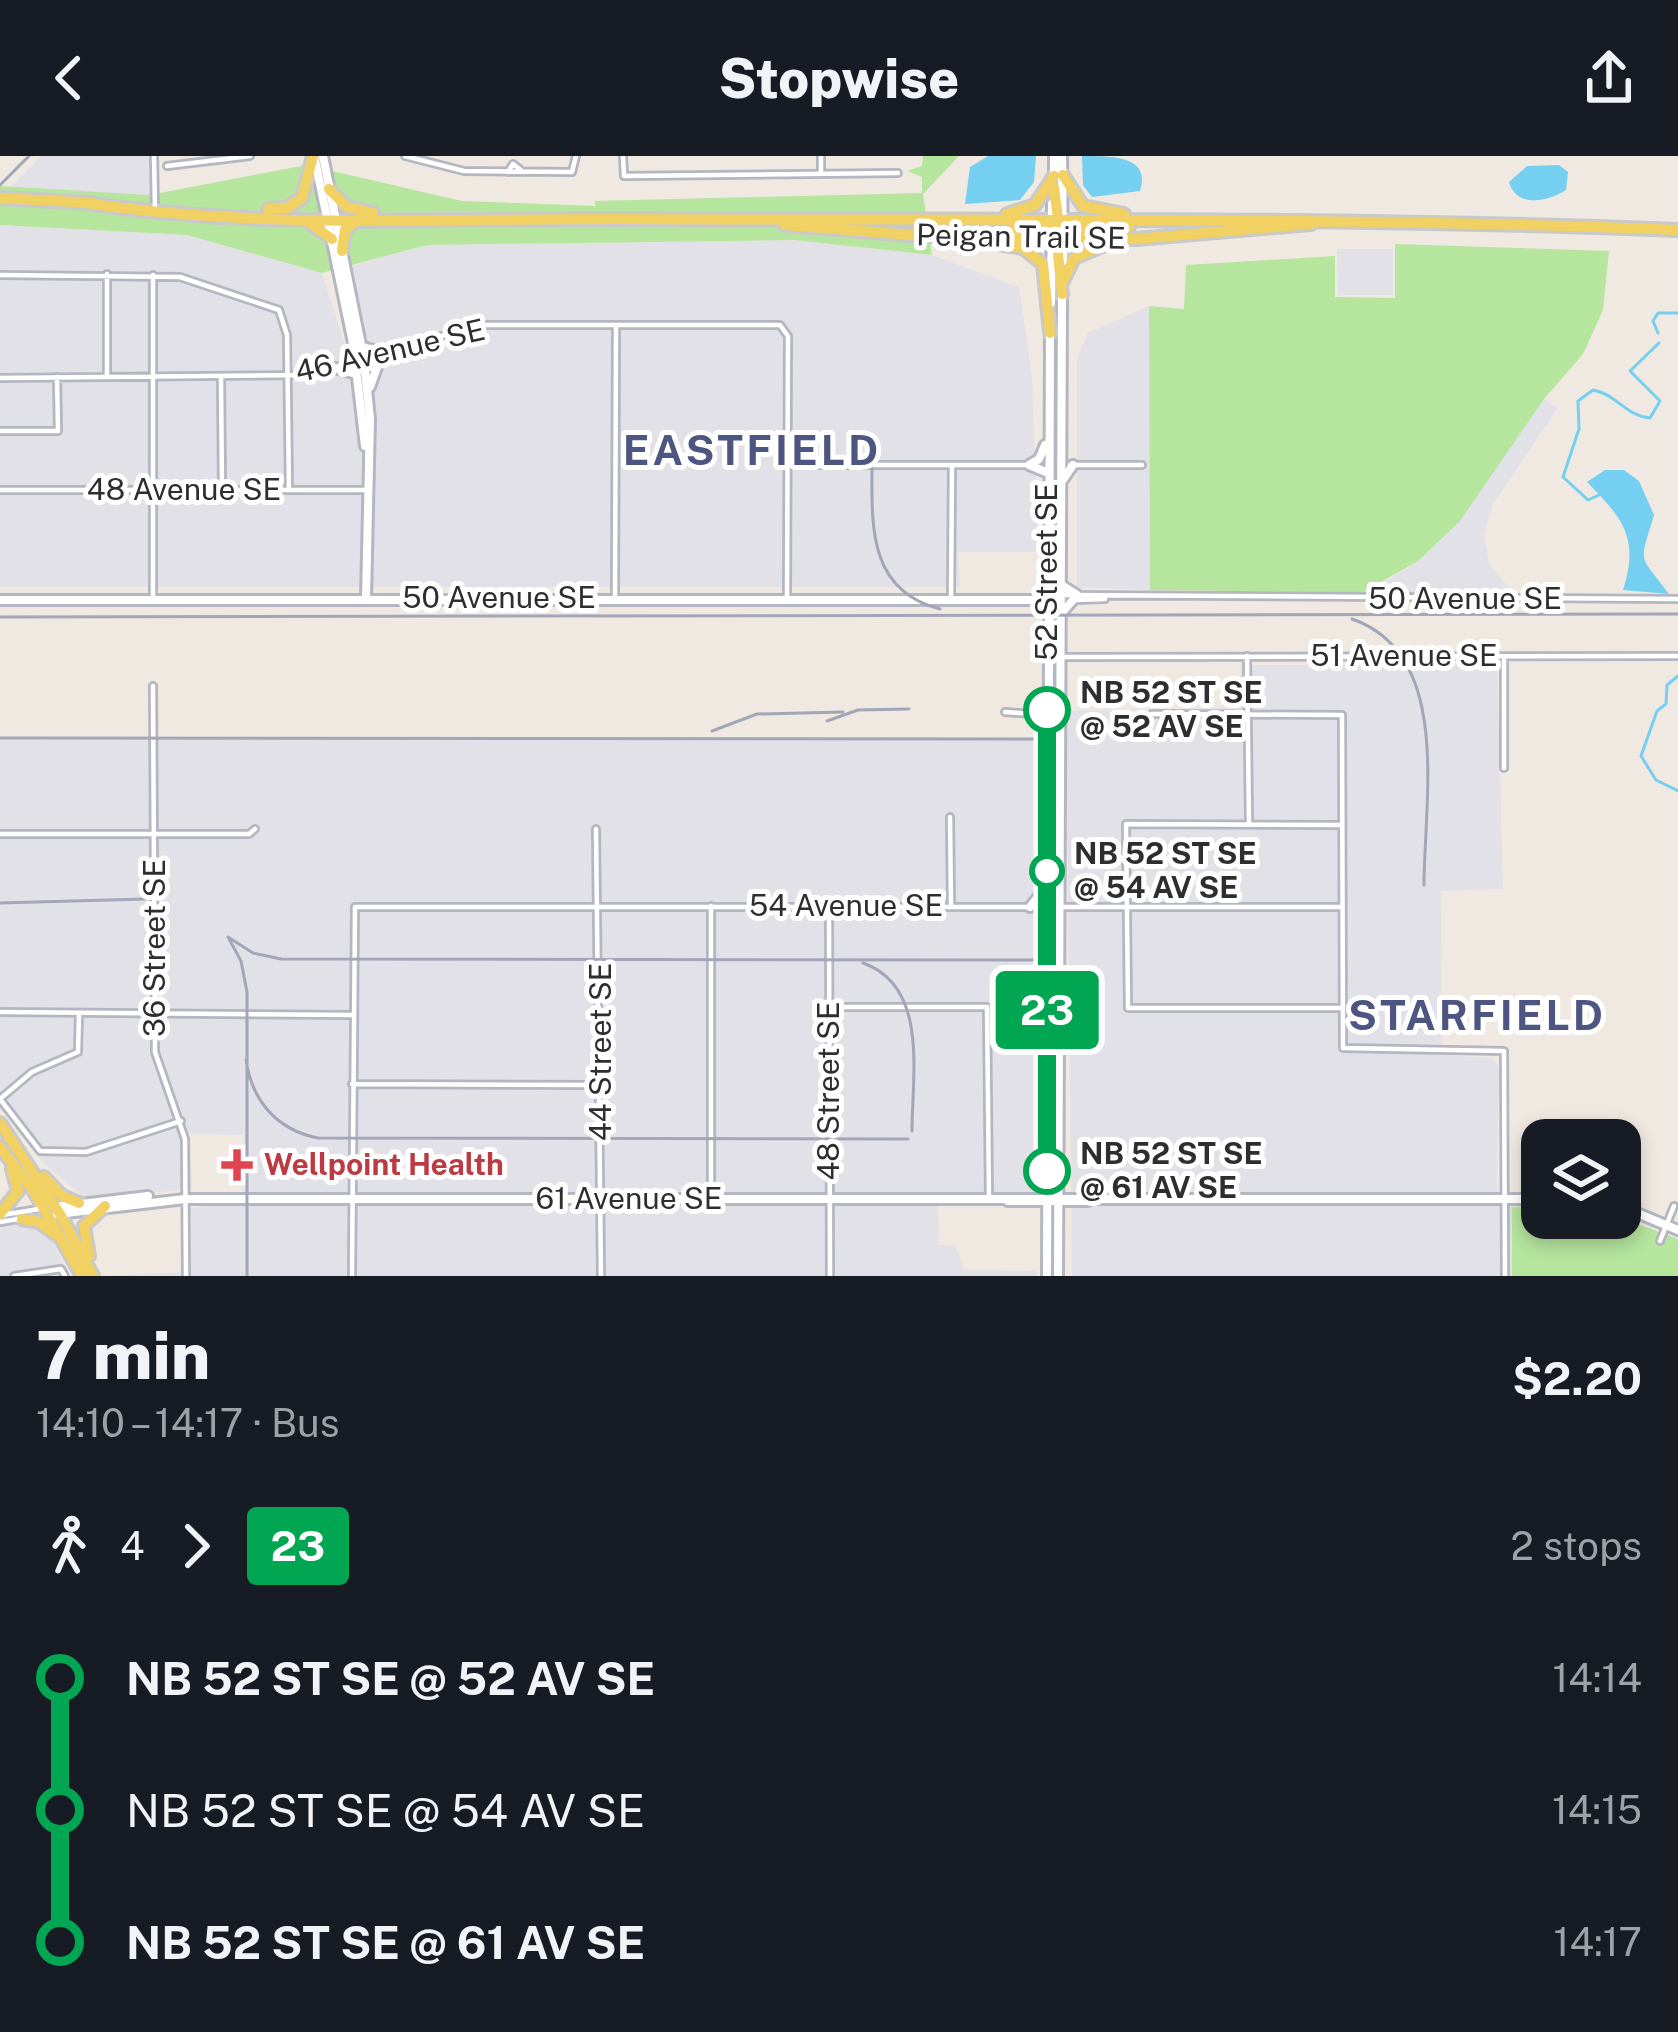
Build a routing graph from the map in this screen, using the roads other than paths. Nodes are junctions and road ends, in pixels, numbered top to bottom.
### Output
1 (154, 156) edge
2 (250, 156) edge
3 (317, 156) edge
4 (405, 156) edge
5 (464, 156) edge
6 (575, 156) edge
7 (623, 156) edge
8 (821, 156) edge
9 (1058, 156) edge
10 (413, 157) edge
11 (200, 160) edge
12 (166, 166) dead end
13 (464, 170) junction
14 (898, 172) dead end
15 (821, 173) junction
16 (1057, 180) junction
17 (329, 189) junction
18 (0, 198) edge
19 (155, 209) junction
20 (228, 209) junction
21 (270, 216) junction
22 (287, 217) junction
23 (406, 218) junction
24 (926, 218) junction
25 (332, 219) junction
26 (358, 219) junction
27 (727, 220) junction
28 (1174, 220) junction
29 (1192, 221) junction
30 (1314, 223) junction
31 (1057, 230) junction
32 (1678, 230) edge
33 (924, 236) junction
34 (332, 239) junction
35 (1136, 239) junction
36 (342, 251) junction
37 (107, 274) junction
38 (0, 275) edge
39 (153, 275) junction
40 (1063, 287) junction
41 (616, 325) junction
42 (1050, 333) junction
43 (357, 345) junction
44 (382, 353) junction
45 (360, 361) junction
46 (340, 367) junction
47 (287, 376) junction
48 (358, 376) junction
49 (57, 377) junction
50 (107, 377) junction
51 (153, 377) junction
52 (221, 377) junction
53 (0, 378) edge
54 (368, 406) junction
55 (0, 431) edge
56 (1047, 438) junction
57 (788, 465) junction
58 (1030, 465) junction
59 (1058, 465) junction
60 (1073, 465) junction
61 (1142, 465) dead end
62 (952, 466) junction
63 (1047, 469) junction
64 (0, 490) edge
65 (153, 490) junction
66 (222, 490) junction
67 (289, 490) junction
68 (368, 490) junction
69 (1058, 491) junction
70 (1046, 572) junction
71 (368, 582) junction
72 (1058, 582) junction
73 (1033, 595) junction
74 (999, 597) junction
75 (153, 598) junction
76 (353, 598) junction
77 (368, 598) junction
78 (392, 598) junction
79 (615, 598) junction
80 (787, 598) junction
81 (951, 598) junction
82 (1046, 598) junction
83 (1058, 598) junction
84 (1075, 598) junction
85 (1678, 599) edge
86 (0, 600) edge
87 (1058, 622) junction
88 (1247, 656) junction
89 (1504, 656) junction
90 (1678, 656) edge
91 (1058, 658) junction
92 (153, 686) dead end
93 (1046, 691) junction
94 (1005, 712) dead end
95 (1152, 713) dead end
96 (1247, 714) junction
97 (1033, 716) junction
98 (1053, 716) junction
99 (1504, 768) dead end
100 (950, 818) dead end
101 (1249, 823) junction
102 (1341, 824) junction
103 (254, 829) dead end
104 (596, 829) dead end
105 (0, 834) edge
106 (155, 834) junction
107 (1047, 885) junction
108 (951, 905) junction
109 (601, 906) junction
110 (711, 906) junction
111 (829, 906) junction
112 (1030, 907) junction
113 (1340, 907) junction
114 (1053, 908) junction
115 (1070, 908) junction
116 (1127, 908) junction
117 (1058, 924) junction
118 (830, 1007) junction
119 (1341, 1008) junction
120 (0, 1012) edge
121 (79, 1014) junction
122 (154, 1014) junction
123 (352, 1015) junction
124 (352, 1084) junction
125 (600, 1084) junction
126 (181, 1120) junction
127 (0, 1123) edge
128 (3, 1151) edge
129 (20, 1160) junction
130 (1047, 1178) junction
131 (1058, 1184) junction
132 (1035, 1196) junction
133 (185, 1198) junction
134 (352, 1199) junction
135 (711, 1199) junction
136 (830, 1199) junction
137 (1505, 1199) junction
138 (1521, 1199) edge
139 (601, 1200) junction
140 (989, 1200) junction
141 (1000, 1200) junction
142 (1052, 1200) junction
143 (1071, 1200) junction
144 (79, 1203) junction
145 (105, 1206) junction
146 (1674, 1206) dead end
147 (52, 1211) junction
148 (1641, 1215) edge
149 (0, 1217) edge
150 (22, 1219) junction
151 (1058, 1222) junction
152 (1666, 1225) junction
153 (1678, 1230) edge
154 (1660, 1241) dead end
155 (67, 1247) junction
156 (63, 1272) edge
157 (90, 1275) edge
158 (14, 1276) edge
159 (186, 1276) edge
160 (352, 1276) edge
161 (601, 1276) edge
162 (830, 1276) edge
163 (1047, 1276) edge
164 (1058, 1276) edge
165 (1505, 1276) edge

1 - 19 street
2 - 11 street
3 - 17 street
3 - 20 main road
3 - 25 street
4 - 10 street
5 - 13 street
6 - 13 street
7 - 15 street
8 - 15 street
9 - 16 street
10 - 13 street
11 - 12 street
14 - 15 street
16 - 24 main road
16 - 28 main road
16 - 31 main road
17 - 23 main road
17 - 25 street
18 - 19 main road, Peigan Trail SE
19 - 20 main road, Peigan Trail SE
19 - 21 main road, Peigan Trail SE
20 - 21 main road, Peigan Trail SE
21 - 22 main road, Peigan Trail SE
22 - 25 main road, Peigan Trail SE
22 - 34 main road
23 - 26 main road, Peigan Trail SE
23 - 27 main road, Peigan Trail SE
24 - 27 main road, Peigan Trail SE
24 - 31 main road, Peigan Trail SE
25 - 26 main road, Peigan Trail SE
25 - 34 street
25 - 36 street
26 - 36 main road
27 - 33 main road, Peigan Trail SE
28 - 29 main road, Peigan Trail SE
28 - 31 main road, Peigan Trail SE
29 - 30 main road, Peigan Trail SE
29 - 31 main road
30 - 32 main road, Peigan Trail SE
30 - 35 main road, Peigan Trail SE
31 - 33 main road, Peigan Trail SE
31 - 35 main road, Peigan Trail SE
31 - 40 main road
31 - 42 street, 52 Street SE
33 - 42 main road
34 - 43 street
35 - 40 main road
36 - 43 street
37 - 38 street
37 - 39 street
37 - 50 street
39 - 47 street
39 - 51 street
40 - 59 street, 52 Street SE
41 - 44 street, 46 Avenue SE
41 - 57 street, 46 Avenue SE
41 - 79 street
42 - 56 street, 52 Street SE
43 - 44 street
43 - 45 street
43 - 46 street
44 - 45 street, 46 Avenue SE
44 - 54 street
45 - 46 street, 46 Avenue SE
45 - 48 street
45 - 54 street
46 - 47 street, 46 Avenue SE
46 - 48 street
47 - 52 street, 46 Avenue SE
47 - 67 street
48 - 68 street
49 - 50 street, 46 Avenue SE
49 - 53 street, 46 Avenue SE
49 - 55 street
50 - 51 street, 46 Avenue SE
51 - 52 street, 46 Avenue SE
51 - 65 street
52 - 66 street
54 - 68 street
56 - 58 street
56 - 63 street, 52 Street SE
57 - 62 street
57 - 80 street
58 - 62 street
58 - 63 street
59 - 60 street
59 - 63 street
59 - 69 street, 52 Street SE
60 - 61 street
60 - 69 street
62 - 81 street
63 - 70 street, 52 Street SE
64 - 65 street, 48 Avenue SE
65 - 66 street, 48 Avenue SE
65 - 75 street
66 - 67 street, 48 Avenue SE
67 - 68 street, 48 Avenue SE
68 - 71 street
69 - 72 street, 52 Street SE
70 - 73 street
70 - 82 street, 52 Street SE
71 - 76 street
71 - 77 street
71 - 78 street
72 - 83 street, 52 Street SE
72 - 84 street
73 - 74 street, 50 Avenue SE
73 - 82 street, 50 Avenue SE
74 - 81 street, 50 Avenue SE
74 - 82 street, 50 Avenue SE
75 - 76 street, 50 Avenue SE
75 - 86 street, 50 Avenue SE
76 - 77 street, 50 Avenue SE
77 - 78 street, 50 Avenue SE
78 - 79 street, 50 Avenue SE
79 - 80 street, 50 Avenue SE
80 - 81 street, 50 Avenue SE
82 - 83 street, 50 Avenue SE
82 - 93 street, 52 Street SE
83 - 84 street, 50 Avenue SE
83 - 87 street, 52 Street SE
84 - 85 street, 50 Avenue SE
84 - 87 street
87 - 91 street, 52 Street SE
88 - 89 street, 51 Avenue SE
88 - 91 street, 51 Avenue SE
88 - 96 street
89 - 90 street, 51 Avenue SE
89 - 99 street
91 - 98 street, 52 Street SE
92 - 106 street, 36 Street SE
93 - 97 street
93 - 98 street, 52 Street SE
94 - 97 street
95 - 96 street
96 - 101 street
96 - 102 street
97 - 98 street
98 - 107 street, 52 Street SE
98 - 114 street, 52 Street SE
100 - 108 street
101 - 102 street
101 - 116 street
102 - 113 street
103 - 106 street
104 - 109 street, 44 Street SE
105 - 106 street
106 - 122 street, 36 Street SE
107 - 112 street
107 - 114 street, 52 Street SE
108 - 111 street, 54 Avenue SE
108 - 112 street, 54 Avenue SE
109 - 110 street, 54 Avenue SE
109 - 123 street, 54 Avenue SE
109 - 125 street, 44 Street SE
110 - 111 street, 54 Avenue SE
110 - 135 street
111 - 118 street, 48 Street SE
112 - 114 street, 54 Avenue SE
113 - 116 street, 54 Avenue SE
113 - 119 street
114 - 115 street, 54 Avenue SE
114 - 117 street, 52 Street SE
114 - 130 street, 52 Street SE
115 - 116 street, 54 Avenue SE
115 - 117 street
116 - 119 street
117 - 131 street, 52 Street SE
118 - 136 street, 48 Street SE
118 - 140 street
119 - 137 street
120 - 121 street
121 - 122 street
121 - 126 street
122 - 123 street
122 - 126 street, 36 Street SE
123 - 124 street
124 - 125 street
124 - 134 street
125 - 139 street, 44 Street SE
126 - 133 street, 36 Street SE
127 - 129 main road
128 - 129 main road
128 - 149 main road
129 - 144 main road
129 - 147 main road
130 - 132 street
130 - 142 street, 52 Street SE
131 - 142 street, 52 Street SE
131 - 143 street
132 - 141 street, 61 Avenue SE
132 - 142 street, 61 Avenue SE
133 - 134 street, 61 Avenue SE
133 - 144 street, 61 Avenue SE
133 - 145 street, 61 Avenue SE
133 - 159 street, 36 Street SE
134 - 139 street, 61 Avenue SE
134 - 160 street
135 - 136 street, 61 Avenue SE
135 - 139 street, 61 Avenue SE
136 - 140 street, 61 Avenue SE
136 - 162 street, 48 Street SE
137 - 138 street, 61 Avenue SE
137 - 143 street, 61 Avenue SE
137 - 165 street
139 - 161 street, 44 Street SE
140 - 141 street, 61 Avenue SE
141 - 142 street, 61 Avenue SE
142 - 143 street, 61 Avenue SE
142 - 151 street, 52 Street SE
142 - 163 street, 52 Street SE
143 - 151 street
144 - 147 street, 61 Avenue SE
145 - 147 street, 61 Avenue SE
145 - 157 main road
146 - 152 street
147 - 149 street, 61 Avenue SE
147 - 150 street, 61 Avenue SE
147 - 155 main road
147 - 157 main road
148 - 152 street
149 - 150 street, 61 Avenue SE
150 - 155 main road
151 - 164 street, 52 Street SE
152 - 153 street
152 - 154 street
155 - 157 main road
156 - 158 street

